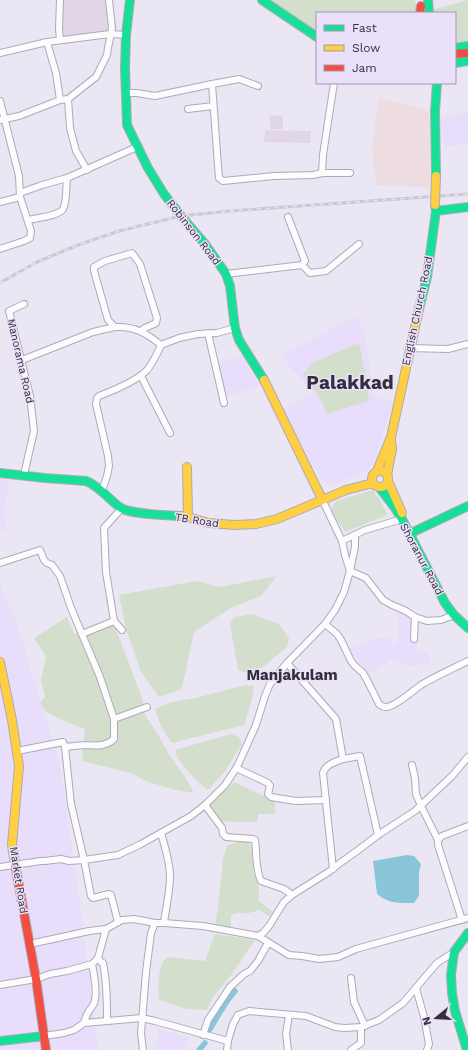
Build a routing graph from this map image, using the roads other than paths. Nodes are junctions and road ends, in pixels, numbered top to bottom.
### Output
1 (60, 0) edge
2 (109, 0) edge
3 (130, 0) edge
4 (262, 0) edge
5 (428, 0) edge
6 (429, 12) edge
7 (110, 34) junction
8 (126, 35) junction
9 (316, 36) edge
10 (60, 40) junction
11 (47, 42) junction
12 (468, 46) edge
13 (456, 48) edge
14 (0, 53) edge
15 (468, 53) edge
16 (456, 54) edge
17 (468, 61) edge
18 (456, 63) edge
19 (212, 84) junction
20 (334, 84) edge
21 (433, 84) edge
22 (437, 84) edge
23 (258, 86) dead end
24 (126, 93) junction
25 (68, 99) junction
26 (60, 100) junction
27 (0, 101) edge
28 (213, 106) junction
29 (188, 109) dead end
30 (435, 112) junction
31 (2, 120) edge
32 (137, 147) junction
33 (87, 170) junction
34 (322, 173) junction
35 (350, 173) dead end
36 (67, 178) junction
37 (20, 195) junction
38 (0, 202) edge
39 (468, 207) edge
40 (435, 208) junction
41 (288, 217) dead end
42 (28, 220) junction
43 (359, 244) dead end
44 (0, 250) edge
45 (302, 265) junction
46 (226, 274) junction
47 (24, 304) dead end
48 (115, 327) junction
49 (235, 328) junction
50 (141, 331) junction
51 (208, 333) junction
52 (468, 344) edge
53 (161, 345) junction
54 (409, 348) junction
55 (22, 360) junction
56 (141, 376) junction
57 (224, 403) dead end
58 (170, 434) dead end
59 (391, 437) junction
60 (187, 468) dead end
61 (0, 473) edge
62 (375, 473) junction
63 (24, 475) junction
64 (388, 478) junction
65 (376, 485) junction
66 (346, 490) junction
67 (102, 491) junction
68 (322, 500) junction
69 (468, 506) edge
70 (122, 508) junction
71 (188, 517) junction
72 (402, 520) junction
73 (411, 533) junction
74 (355, 535) junction
75 (342, 541) junction
76 (0, 563) edge
77 (350, 571) junction
78 (454, 615) junction
79 (415, 617) junction
80 (114, 621) junction
81 (325, 624) junction
82 (468, 624) edge
83 (468, 628) edge
84 (122, 630) dead end
85 (82, 634) junction
86 (414, 639) dead end
87 (0, 662) edge
88 (468, 662) edge
89 (287, 663) junction
90 (147, 707) dead end
91 (114, 719) junction
92 (65, 747) junction
93 (17, 750) junction
94 (468, 757) edge
95 (343, 759) junction
96 (412, 765) dead end
97 (236, 768) junction
98 (326, 800) junction
99 (205, 805) junction
100 (421, 806) junction
101 (468, 826) edge
102 (161, 833) junction
103 (378, 835) junction
104 (438, 840) junction
105 (84, 860) junction
106 (15, 865) junction
107 (0, 867) edge
108 (333, 869) junction
109 (292, 895) junction
110 (465, 919) edge
111 (118, 922) junction
112 (164, 922) junction
113 (155, 923) junction
114 (106, 929) junction
115 (468, 932) edge
116 (258, 936) junction
117 (268, 943) junction
118 (30, 944) junction
119 (454, 952) junction
120 (98, 958) junction
121 (92, 964) junction
122 (351, 978) dead end
123 (36, 979) junction
124 (0, 985) edge
125 (416, 988) junction
126 (289, 1015) junction
127 (142, 1018) junction
128 (107, 1021) junction
129 (84, 1024) junction
130 (363, 1026) junction
131 (204, 1035) junction
132 (44, 1036) junction
133 (0, 1041) edge
134 (228, 1042) junction
135 (46, 1050) edge
136 (143, 1050) edge
137 (227, 1050) edge
138 (288, 1050) edge
139 (351, 1050) edge
140 (427, 1050) edge
141 (467, 1050) edge

1 - 10 street
2 - 7 street
3 - 8 main road, Robinson Road
4 - 9 main road
5 - 6 main road
7 - 8 street
7 - 10 street
7 - 25 street
8 - 24 main road, Robinson Road
10 - 11 street
11 - 14 street
11 - 26 street
12 - 13 main road
15 - 16 main road
17 - 18 main road
19 - 23 street
19 - 24 street
19 - 28 street
20 - 34 street
21 - 30 main road, English Church Road
22 - 30 main road, English Church Road
24 - 32 main road, Robinson Road
25 - 26 street
25 - 33 street
26 - 31 street
27 - 31 street
28 - 29 street
28 - 34 street
30 - 40 main road, English Church Road, bridge
31 - 37 street
32 - 33 street
32 - 46 main road, Robinson Road
33 - 36 street
34 - 35 street
36 - 37 street
36 - 42 street
37 - 38 street
37 - 42 street
39 - 40 main road
40 - 54 main road, English Church Road
41 - 45 street
42 - 44 street
43 - 45 street
45 - 46 street
46 - 49 main road, Robinson Road
47 - 55 street, Manorama Road
48 - 50 street
48 - 50 street
48 - 55 street
49 - 51 street
49 - 68 main road, Robinson Road
50 - 53 street
51 - 53 street
51 - 57 street
52 - 54 street
53 - 56 street
54 - 59 main road, English Church Road
55 - 63 street, Manorama Road
56 - 58 street
56 - 67 street
59 - 62 main road, English Church Road
59 - 64 main road, English Church Road
60 - 71 main road
61 - 63 main road, TB Road
62 - 64 main road
62 - 65 main road
62 - 66 main road
63 - 67 main road, TB Road
64 - 65 main road
64 - 73 main road, Shoranur Road
65 - 66 main road, TB Road
65 - 72 main road, Shoranur Road
66 - 68 main road, TB Road
67 - 70 main road, TB Road
68 - 71 main road, TB Road
68 - 75 street
69 - 73 main road
70 - 71 main road, TB Road
70 - 80 street
72 - 73 main road, Shoranur Road
72 - 74 street
73 - 78 main road, Shoranur Road
73 - 82 main road, Shoranur Road
74 - 75 street
74 - 77 street
75 - 77 street
76 - 85 street
77 - 79 street
77 - 81 street
78 - 79 street
78 - 83 main road, Shoranur Road
79 - 86 street
80 - 84 street
80 - 85 street
81 - 88 street
81 - 89 street
85 - 91 street
87 - 93 main road, Market Road
89 - 95 street
89 - 97 street
90 - 91 street
91 - 92 street
92 - 93 street
92 - 105 street
93 - 106 main road, Market Road
94 - 100 street
95 - 98 street
95 - 103 street
96 - 100 street
97 - 98 street
97 - 99 street
98 - 108 street
99 - 102 street
99 - 109 street
100 - 103 street
100 - 104 street
101 - 104 street
102 - 105 street
102 - 112 street
103 - 108 street
104 - 110 street
105 - 106 street
105 - 111 street
106 - 107 street
106 - 118 main road, Market Road
108 - 109 street
109 - 116 street
110 - 117 street
111 - 113 street
111 - 114 street
112 - 113 street
112 - 116 street
113 - 127 street
114 - 118 street
114 - 120 street
115 - 119 main road
116 - 117 street
117 - 131 street
118 - 123 main road, Market Road
119 - 125 street
119 - 141 main road
120 - 121 street
120 - 128 street
121 - 123 street
121 - 129 street
122 - 130 street
123 - 124 street
123 - 132 main road, Market Road
125 - 130 street
125 - 140 street
126 - 130 street
126 - 134 street
126 - 138 street
127 - 128 street
127 - 131 street
127 - 136 street
128 - 129 street
129 - 132 street
130 - 139 street
131 - 134 street
132 - 133 main road
132 - 135 main road, Market Road
134 - 137 street

